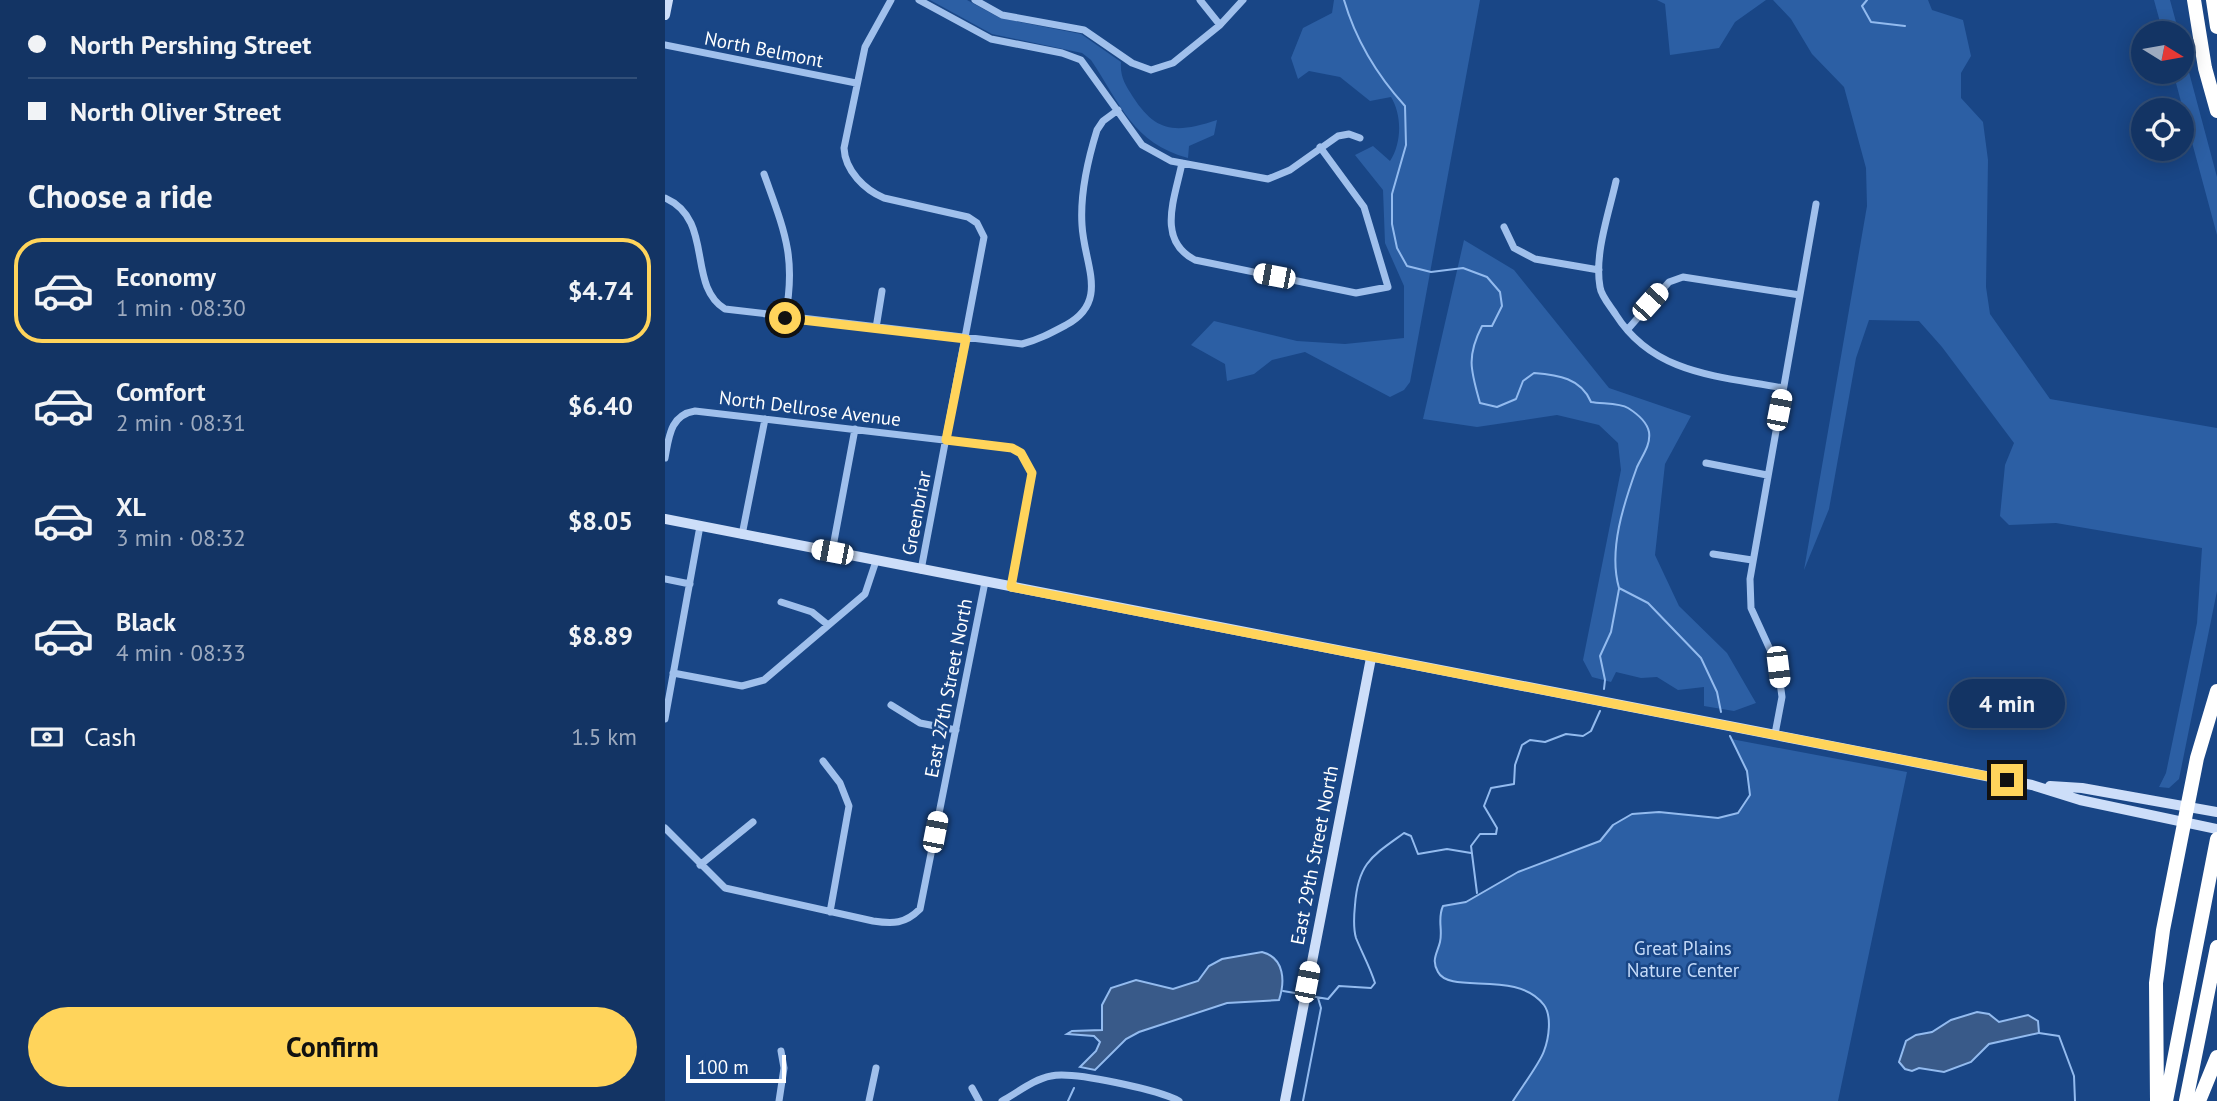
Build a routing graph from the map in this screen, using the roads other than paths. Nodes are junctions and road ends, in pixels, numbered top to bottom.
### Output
1 (668, 0) edge
2 (891, 0) edge
3 (919, 0) edge
4 (975, 0) edge
5 (1200, 0) edge
6 (1243, 0) edge
7 (2194, 0) edge
8 (2213, 0) edge
9 (665, 15) edge
10 (1220, 25) junction
11 (2217, 27) edge
12 (665, 45) edge
13 (856, 83) junction
14 (1118, 110) junction
15 (2217, 111) edge
16 (1360, 138) dead end
17 (1320, 147) junction
18 (1182, 163) junction
19 (764, 174) dead end
20 (1616, 181) dead end
21 (665, 198) edge
22 (1816, 204) dead end
23 (1504, 227) dead end
24 (1599, 270) junction
25 (882, 291) dead end
26 (1800, 295) junction
27 (785, 318) junction
28 (876, 328) junction
29 (1628, 329) junction
30 (966, 339) junction
31 (1783, 388) junction
32 (765, 419) junction
33 (855, 429) junction
34 (946, 440) junction
35 (665, 458) edge
36 (1706, 463) dead end
37 (1766, 475) junction
38 (665, 519) edge
39 (700, 526) junction
40 (742, 535) junction
41 (832, 552) junction
42 (1713, 554) dead end
43 (1752, 560) junction
44 (876, 561) junction
45 (921, 570) junction
46 (665, 579) edge
47 (985, 582) junction
48 (690, 584) junction
49 (1011, 587) junction
50 (781, 602) dead end
51 (828, 625) junction
52 (1371, 658) junction
53 (673, 673) junction
54 (2217, 691) edge
55 (891, 705) dead end
56 (665, 719) edge
57 (956, 730) junction
58 (1775, 734) junction
59 (823, 761) dead end
60 (2032, 785) junction
61 (2188, 807) junction
62 (2217, 812) edge
63 (753, 822) dead end
64 (2185, 823) junction
65 (665, 828) edge
66 (2217, 829) edge
67 (2216, 844) edge
68 (700, 865) junction
69 (830, 912) junction
70 (2217, 947) edge
71 (781, 1051) dead end
72 (2217, 1057) edge
73 (876, 1068) dead end
74 (972, 1088) dead end
75 (779, 1101) edge
76 (869, 1101) edge
77 (979, 1101) edge
78 (1002, 1101) edge
79 (1179, 1101) edge
80 (1285, 1101) edge
81 (2157, 1101) edge
82 (2166, 1101) edge
83 (2186, 1101) edge
84 (2199, 1101) edge

1 - 9 main road
2 - 13 street
3 - 14 street
4 - 10 street
5 - 10 street
6 - 10 street
7 - 15 highway
8 - 11 highway
12 - 13 street, North Belmont
13 - 30 street, Greenbriar
14 - 18 street
14 - 30 street
16 - 17 street
17 - 18 street
17 - 18 street
19 - 27 street
20 - 24 street
21 - 27 street
22 - 26 street
23 - 24 street
24 - 29 street
25 - 28 street
26 - 29 street
26 - 31 street
27 - 28 street
28 - 30 street
29 - 31 street
30 - 34 street, Greenbriar
31 - 37 street
32 - 33 street, North Dellrose Avenue
32 - 35 street, North Dellrose Avenue
32 - 40 street
33 - 34 street, North Dellrose Avenue
33 - 41 street
34 - 45 street, Greenbriar
34 - 49 street, North Dellrose Avenue
36 - 37 street
37 - 43 street
38 - 39 main road
39 - 40 main road
39 - 48 street
40 - 41 main road
41 - 44 main road
42 - 43 street
43 - 58 street
44 - 45 main road
44 - 51 street
45 - 47 main road
46 - 48 street
47 - 49 main road
47 - 57 street, East 27th Street North
48 - 53 street
49 - 52 main road
50 - 51 street
51 - 53 street
52 - 58 main road
52 - 80 main road, East 29th Street North
53 - 56 street
54 - 61 highway
55 - 57 street
57 - 69 street, East 27th Street North
58 - 60 main road
59 - 69 street
60 - 61 main road
60 - 64 main road
61 - 62 main road
61 - 64 highway
63 - 68 street
64 - 66 main road
64 - 81 highway
65 - 68 street
67 - 82 highway
68 - 69 street
70 - 83 highway
71 - 75 street
72 - 84 highway
73 - 76 street
74 - 77 street
78 - 79 street

